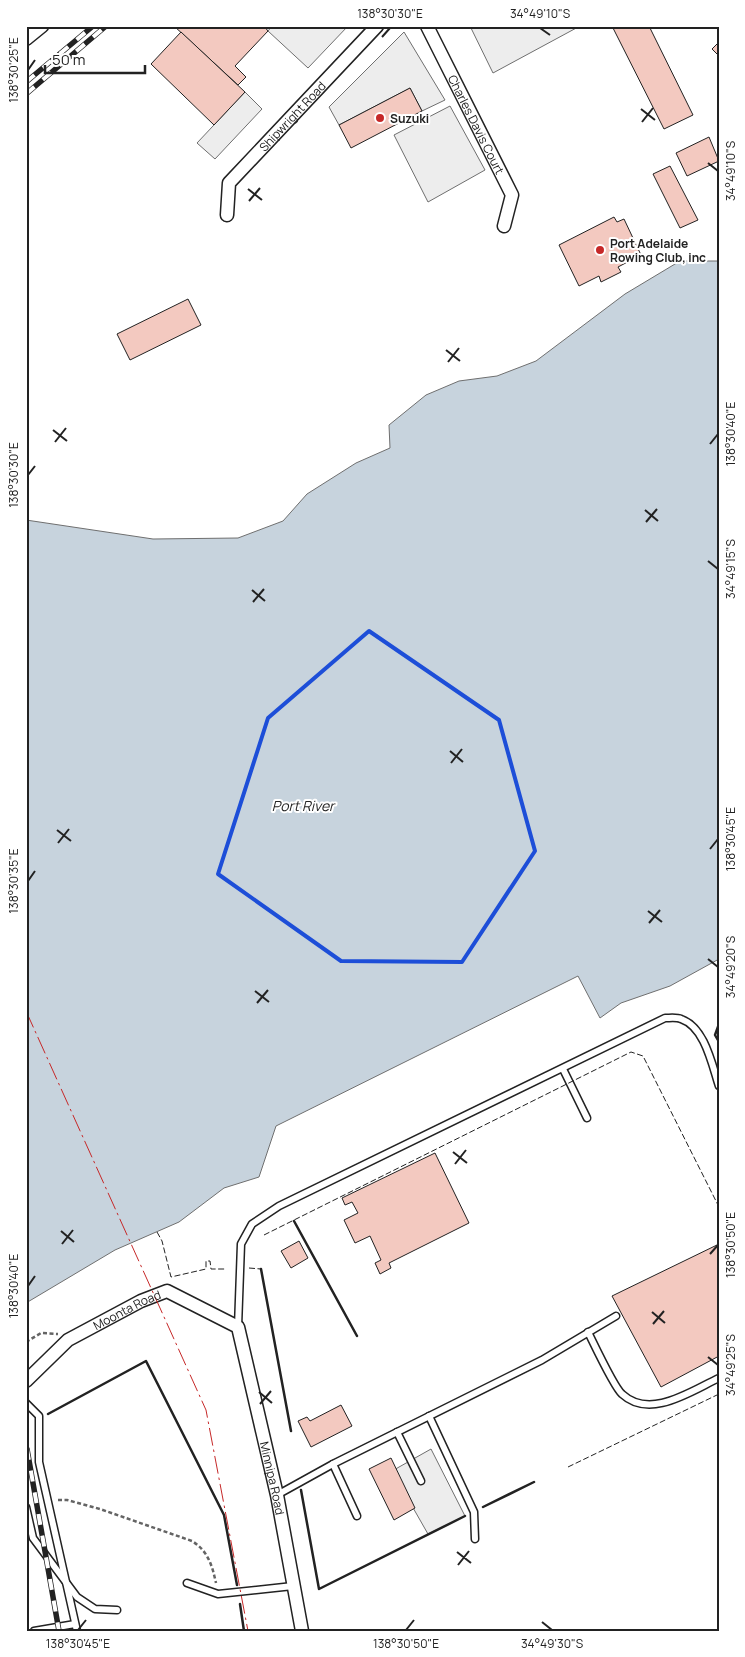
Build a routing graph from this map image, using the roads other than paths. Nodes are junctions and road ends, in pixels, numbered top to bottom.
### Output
1 (42, 26) edge
2 (377, 26) edge
3 (427, 26) edge
4 (26, 39) edge
5 (227, 215) dead end
6 (504, 226) dead end
7 (562, 1069) junction
8 (719, 1086) edge
9 (587, 1118) dead end
10 (616, 1316) dead end
11 (238, 1327) junction
12 (588, 1332) junction
13 (719, 1378) edge
14 (26, 1381) edge
15 (26, 1403) edge
16 (429, 1416) junction
17 (397, 1432) junction
18 (333, 1464) junction
19 (421, 1481) dead end
20 (277, 1496) junction
21 (26, 1507) edge
22 (357, 1516) dead end
23 (475, 1539) dead end
24 (64, 1578) junction
25 (187, 1583) dead end
26 (294, 1586) junction
27 (117, 1610) dead end
28 (76, 1627) edge
29 (34, 1631) edge
30 (302, 1631) edge

1 - 4 street
2 - 5 street, Shipwright Road
3 - 6 street, Charles Davis Court
7 - 8 lane
7 - 9 lane
7 - 11 lane
10 - 12 lane
11 - 14 street, Moonta Road
11 - 20 street, Minnipa Road
12 - 13 lane
12 - 16 lane
15 - 24 lane
16 - 17 lane
16 - 23 lane
17 - 18 lane
17 - 19 lane
18 - 20 lane
18 - 22 lane
20 - 26 street, Minnipa Road
21 - 24 lane
24 - 27 lane
24 - 28 lane
25 - 26 lane
26 - 30 street, Minnipa Road
28 - 29 lane

